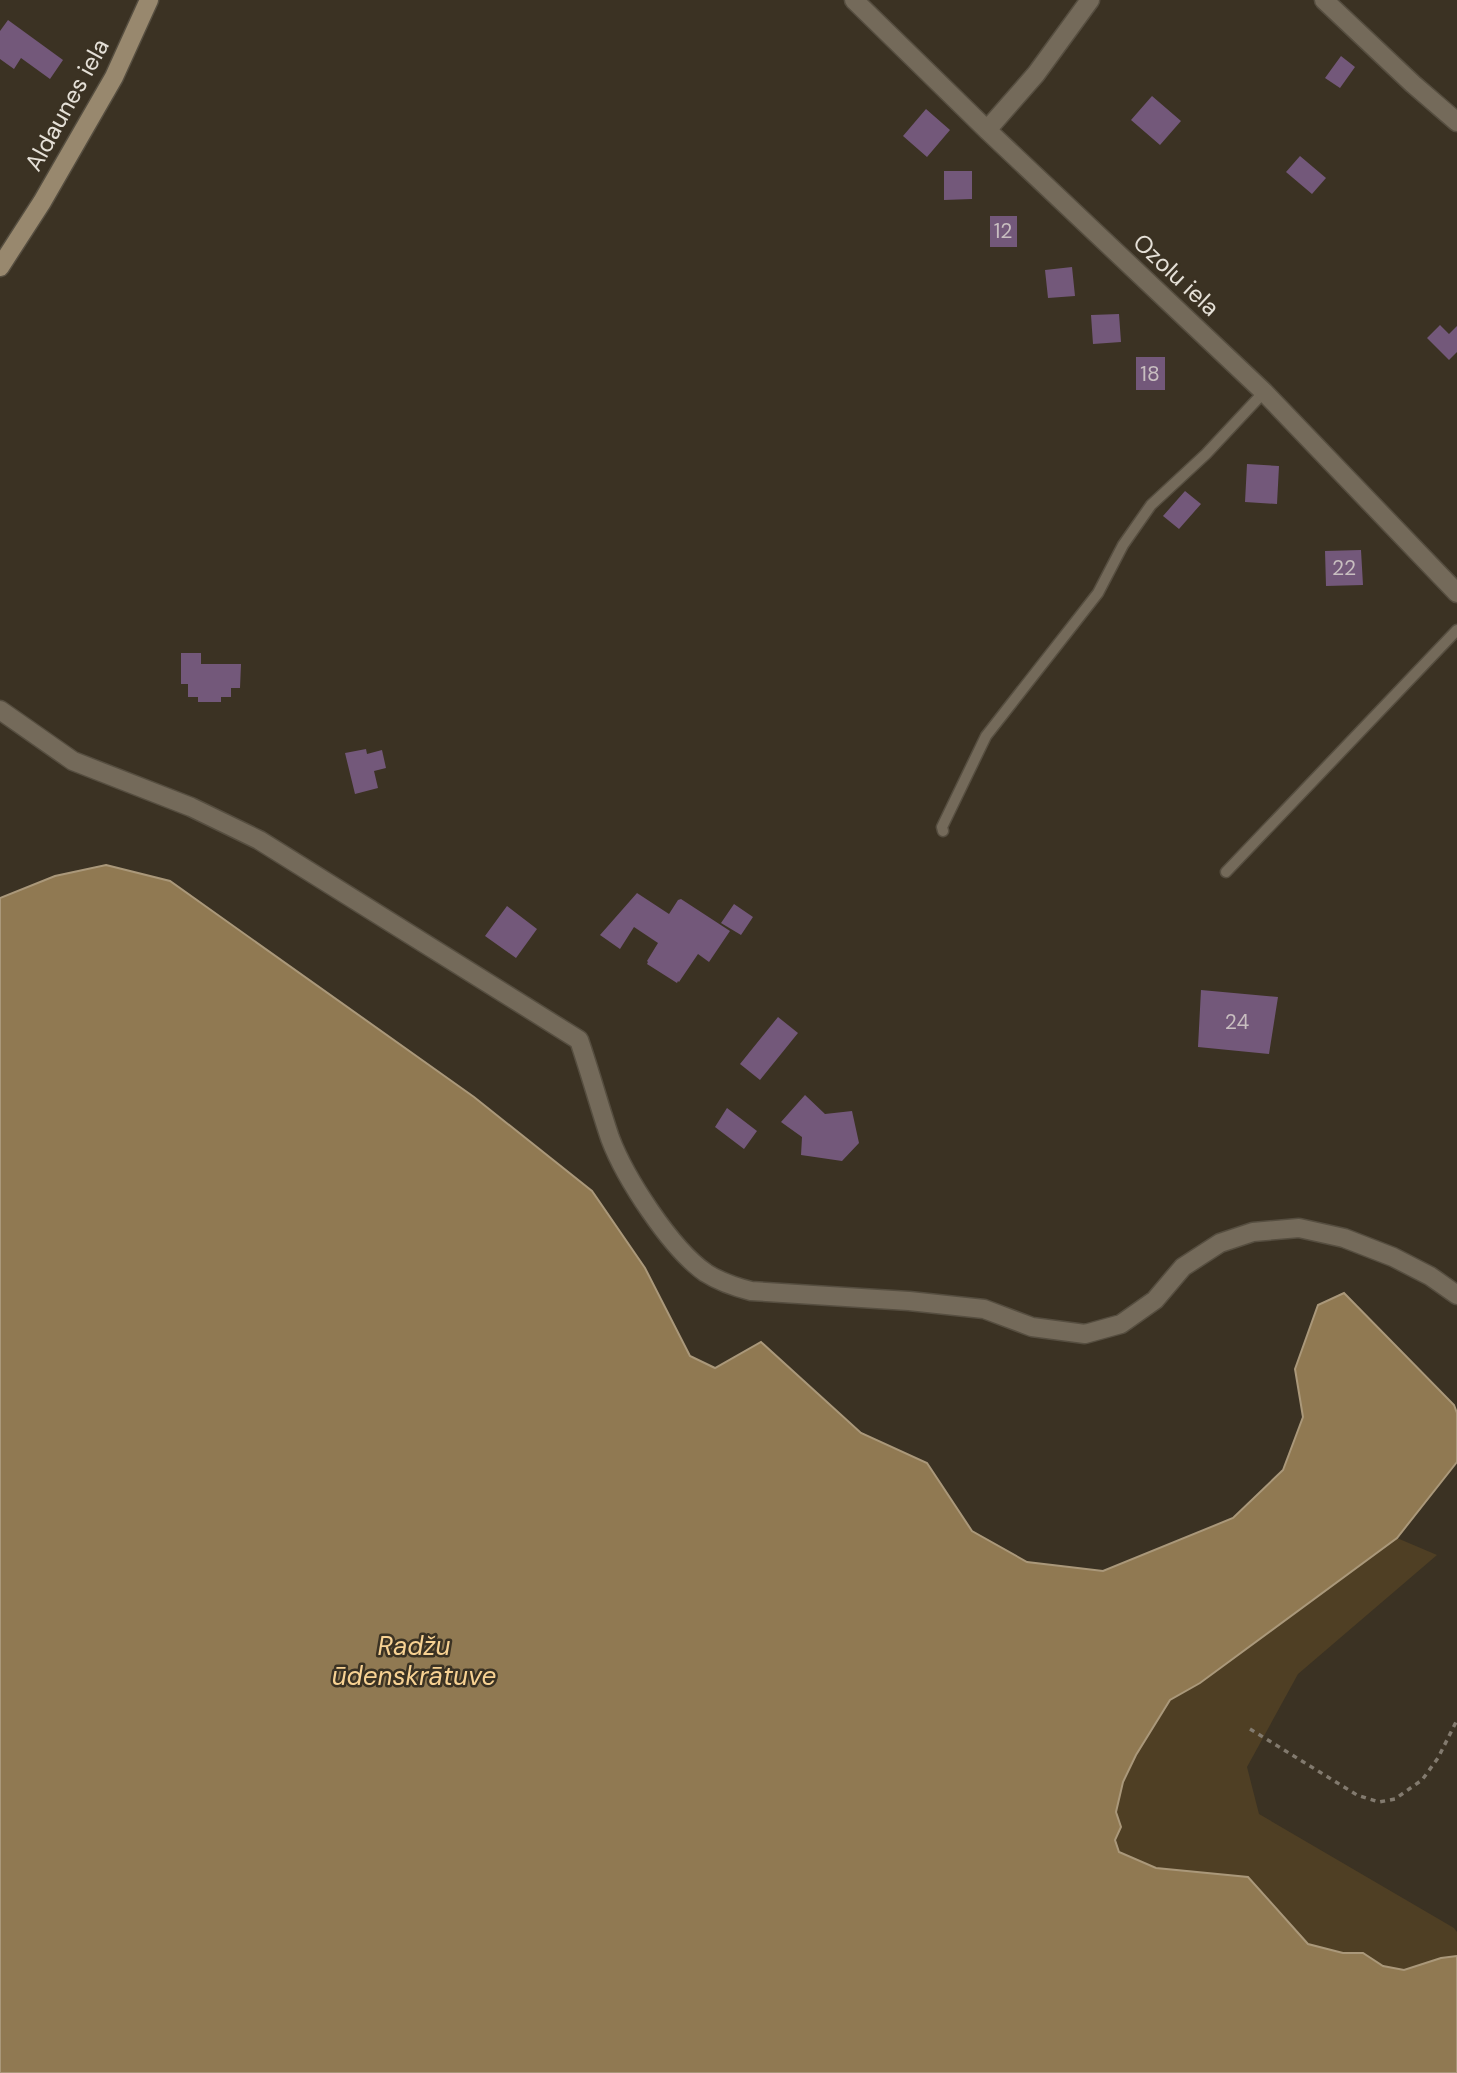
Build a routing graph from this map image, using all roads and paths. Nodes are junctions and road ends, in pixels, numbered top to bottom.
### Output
1 (149, 0) edge
2 (854, 0) edge
3 (1090, 0) edge
4 (1324, 0) edge
5 (1457, 122) edge
6 (987, 130) junction
7 (0, 267) edge
8 (1264, 392) junction
9 (1457, 593) edge
10 (1457, 630) edge
11 (0, 710) edge
12 (943, 831) dead end
13 (1226, 872) dead end
14 (1457, 1295) edge
15 (1457, 1720) edge
16 (1250, 1729) dead end

1 - 7 street, Aldaunes iela
2 - 6 street, Ozolu iela
3 - 6 street
4 - 5 street
6 - 8 street, Ozolu iela
8 - 9 street, Ozolu iela
8 - 12 lane
10 - 13 lane
11 - 14 street
15 - 16 path

